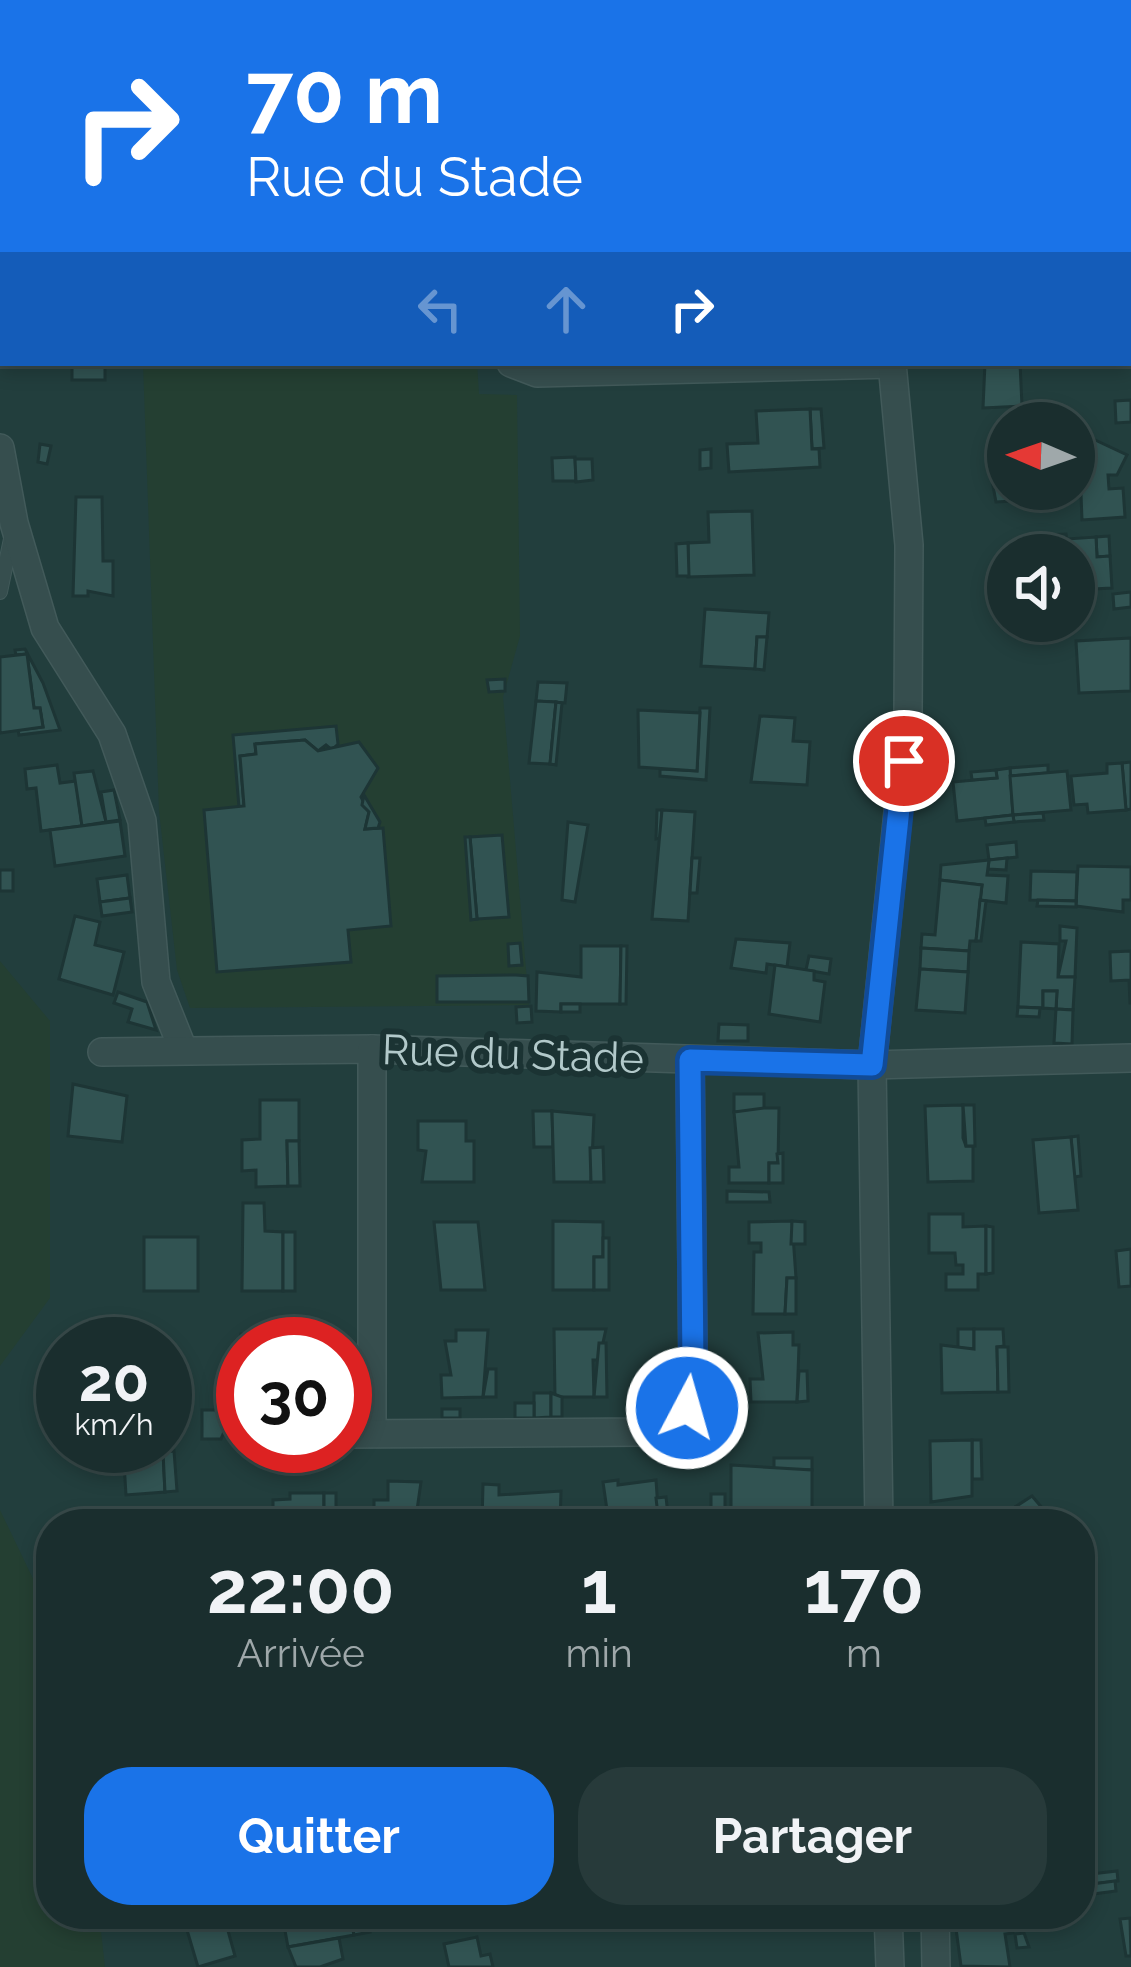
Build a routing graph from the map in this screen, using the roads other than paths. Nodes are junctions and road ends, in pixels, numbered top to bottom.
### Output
1 (518, 366) edge
2 (821, 366) edge
3 (892, 366) edge
4 (1, 457) edge
5 (14, 523) junction
6 (0, 592) edge
7 (182, 1047) junction
8 (372, 1049) junction
9 (102, 1052) dead end
10 (1131, 1058) edge
11 (690, 1060) junction
12 (872, 1065) junction
13 (362, 1317) edge
14 (372, 1433) edge
15 (879, 1509) edge
16 (888, 1929) edge
17 (935, 1929) edge
18 (890, 1967) edge
19 (936, 1967) edge

1 - 2 street
3 - 12 street
4 - 5 street
5 - 6 lane
5 - 7 street
7 - 8 street, Rue du Stade
7 - 9 street, Rue du Stade
8 - 11 street, Rue du Stade
8 - 13 street
10 - 12 street, Rue du Stade
11 - 12 street, Rue du Stade
11 - 14 street
12 - 15 street
16 - 18 street
17 - 19 street

